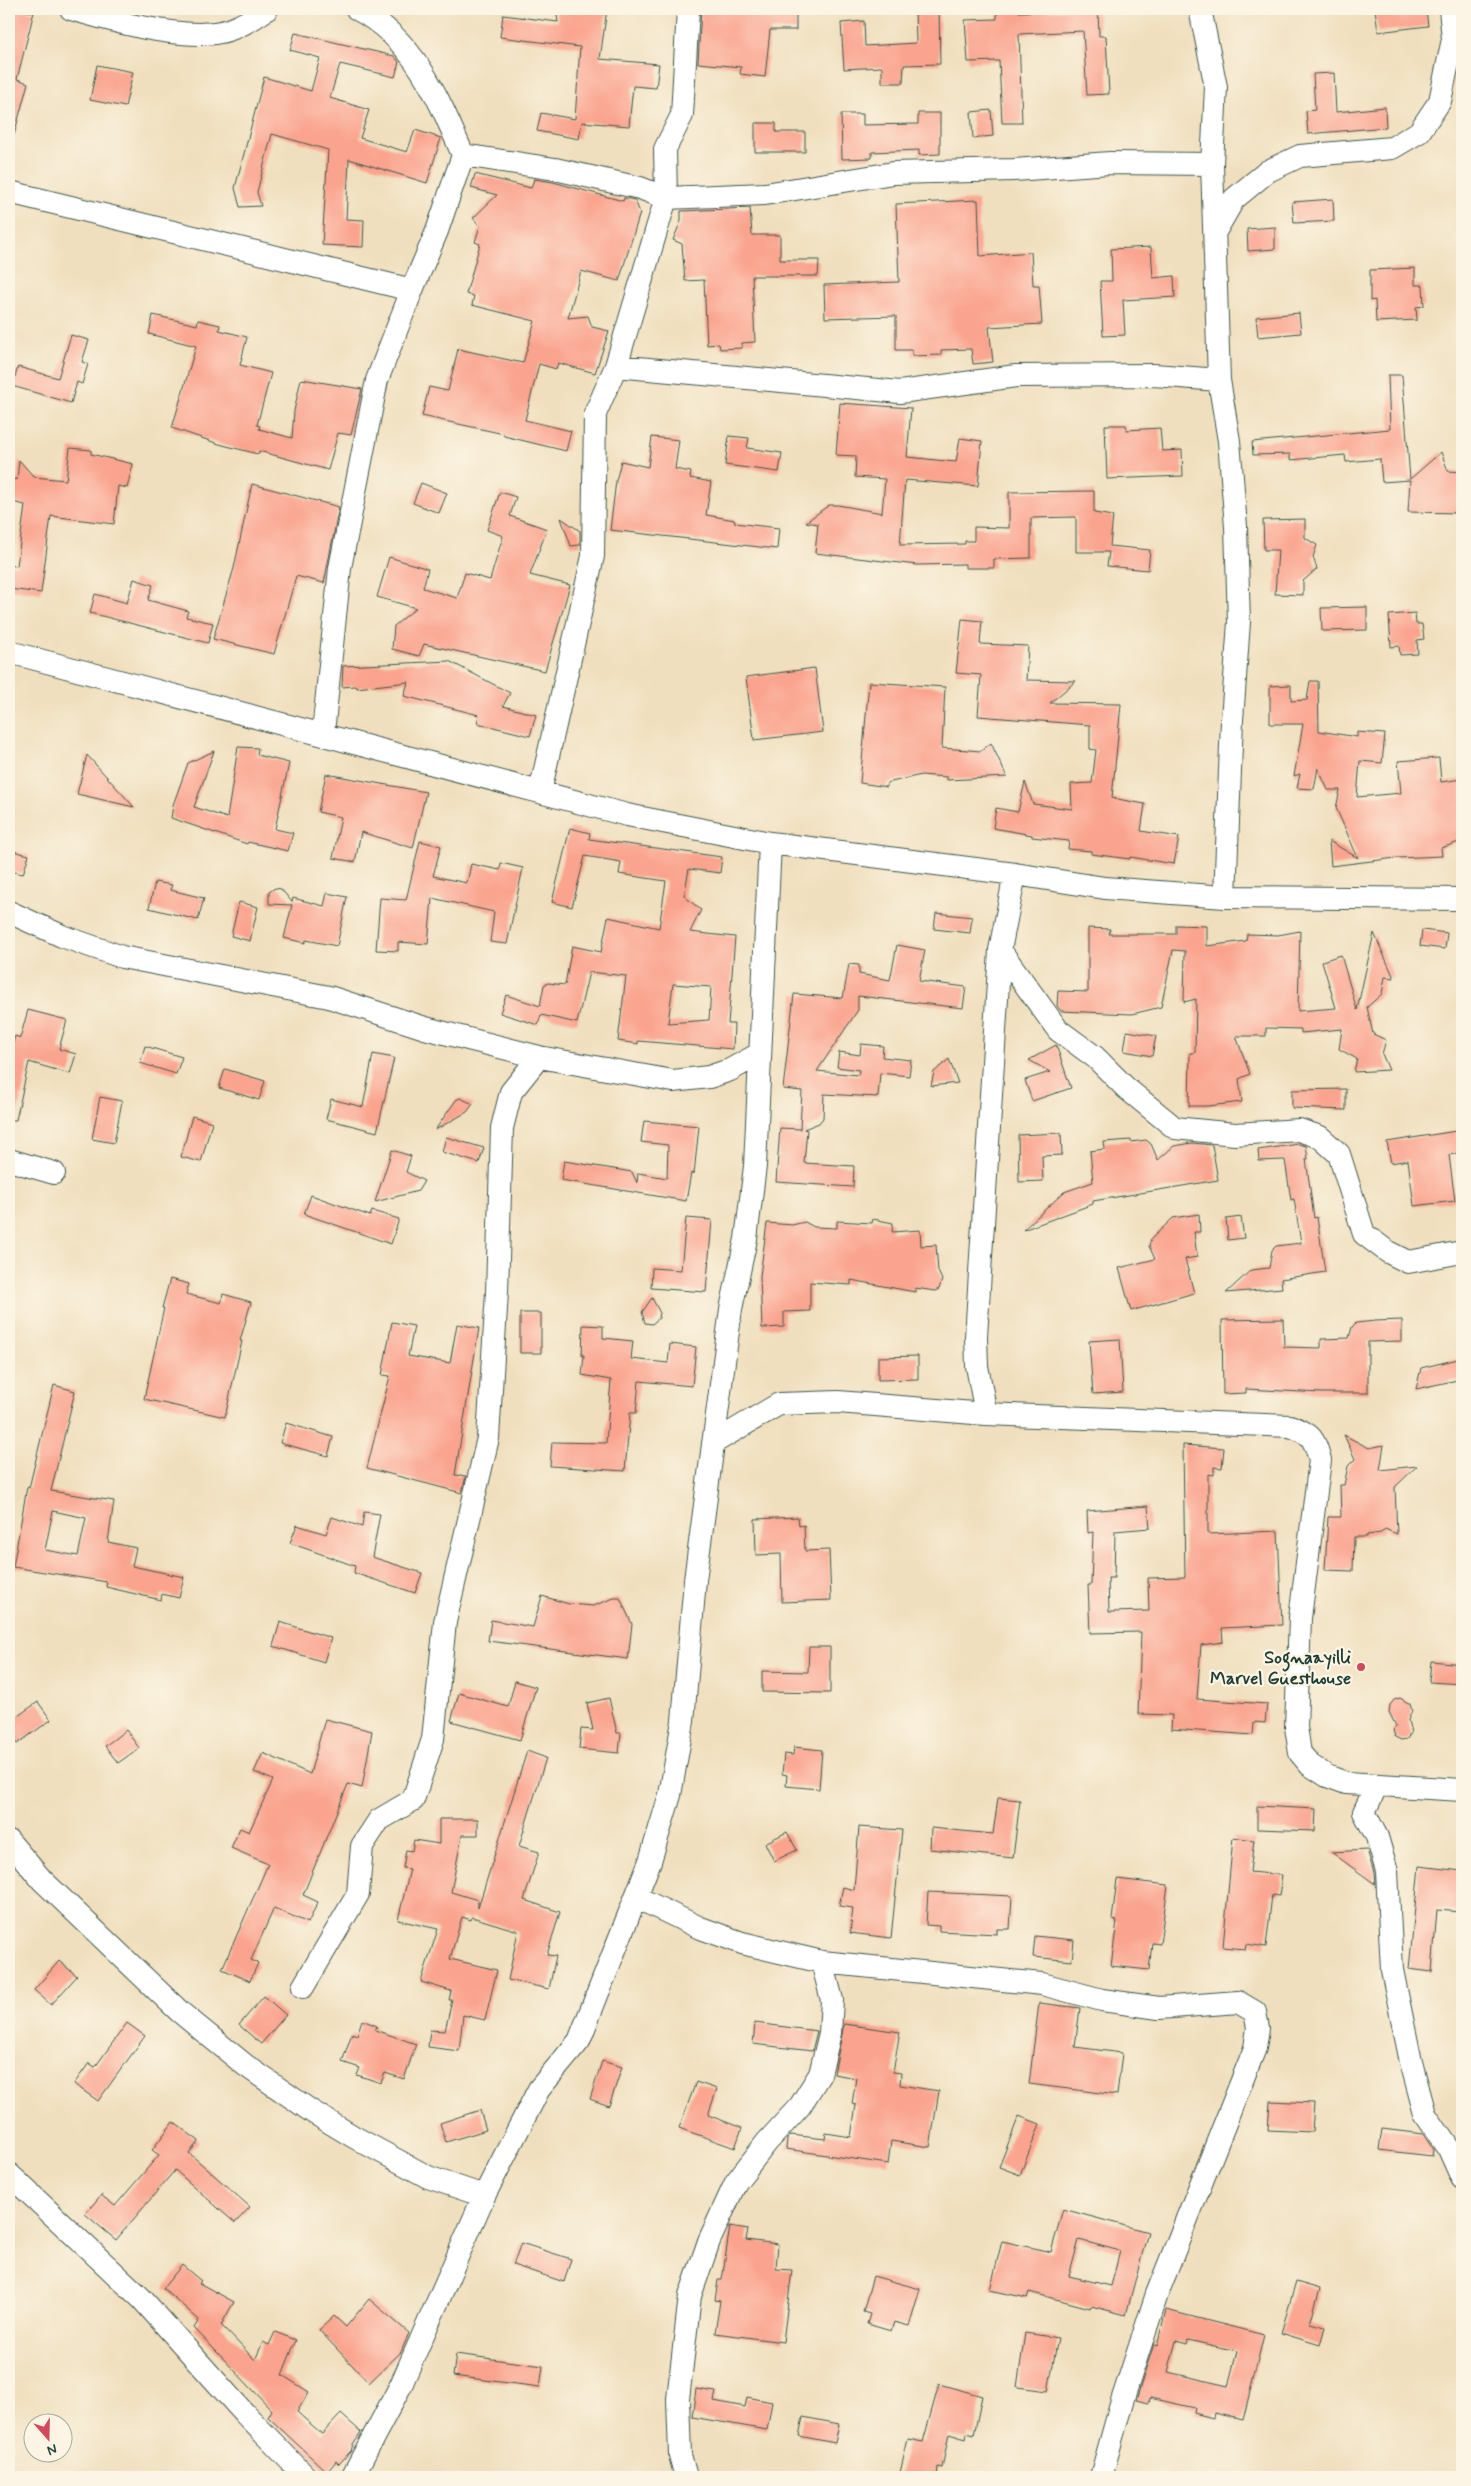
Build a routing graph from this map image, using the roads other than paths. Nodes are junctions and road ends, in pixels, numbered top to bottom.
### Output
1 (71, 9) edge
2 (267, 9) edge
3 (688, 9) edge
4 (1200, 9) edge
5 (1450, 9) edge
6 (372, 12) edge
7 (463, 155) junction
8 (1212, 164) junction
9 (9, 192) edge
10 (666, 198) junction
11 (1216, 230) junction
12 (412, 290) junction
13 (616, 366) junction
14 (1219, 380) junction
15 (9, 652) edge
16 (323, 734) junction
17 (540, 792) junction
18 (770, 843) junction
19 (1015, 874) junction
20 (1224, 897) junction
21 (1462, 899) edge
22 (9, 912) edge
23 (1000, 950) junction
24 (760, 1054) junction
25 (539, 1057) junction
26 (9, 1160) edge
27 (54, 1173) dead end
28 (1462, 1252) edge
29 (986, 1414) junction
30 (713, 1443) junction
31 (1376, 1786) junction
32 (1462, 1790) edge
33 (9, 1841) edge
34 (636, 1897) junction
35 (822, 1962) junction
36 (303, 1987) dead end
37 (9, 2174) edge
38 (1462, 2178) edge
39 (484, 2196) junction
40 (306, 2477) edge
41 (352, 2477) edge
42 (686, 2477) edge
43 (1101, 2477) edge

1 - 2 street
3 - 10 street
4 - 8 street
5 - 11 street
6 - 7 street
7 - 10 street
7 - 12 street
8 - 10 street
8 - 11 street
9 - 12 street
10 - 13 street
11 - 14 street
12 - 16 street
13 - 14 street
13 - 17 street
14 - 20 street
15 - 16 street
16 - 17 street
17 - 18 street
18 - 19 street
18 - 24 street
19 - 20 street
19 - 23 street
20 - 21 street
22 - 25 street
23 - 28 street
23 - 29 street
24 - 25 street
24 - 30 street
25 - 36 street
26 - 27 street
29 - 30 street
29 - 31 street
30 - 34 street
31 - 32 street
31 - 38 street
33 - 39 street
34 - 35 street
34 - 39 street
35 - 42 street
35 - 43 street
37 - 40 street
39 - 41 street

